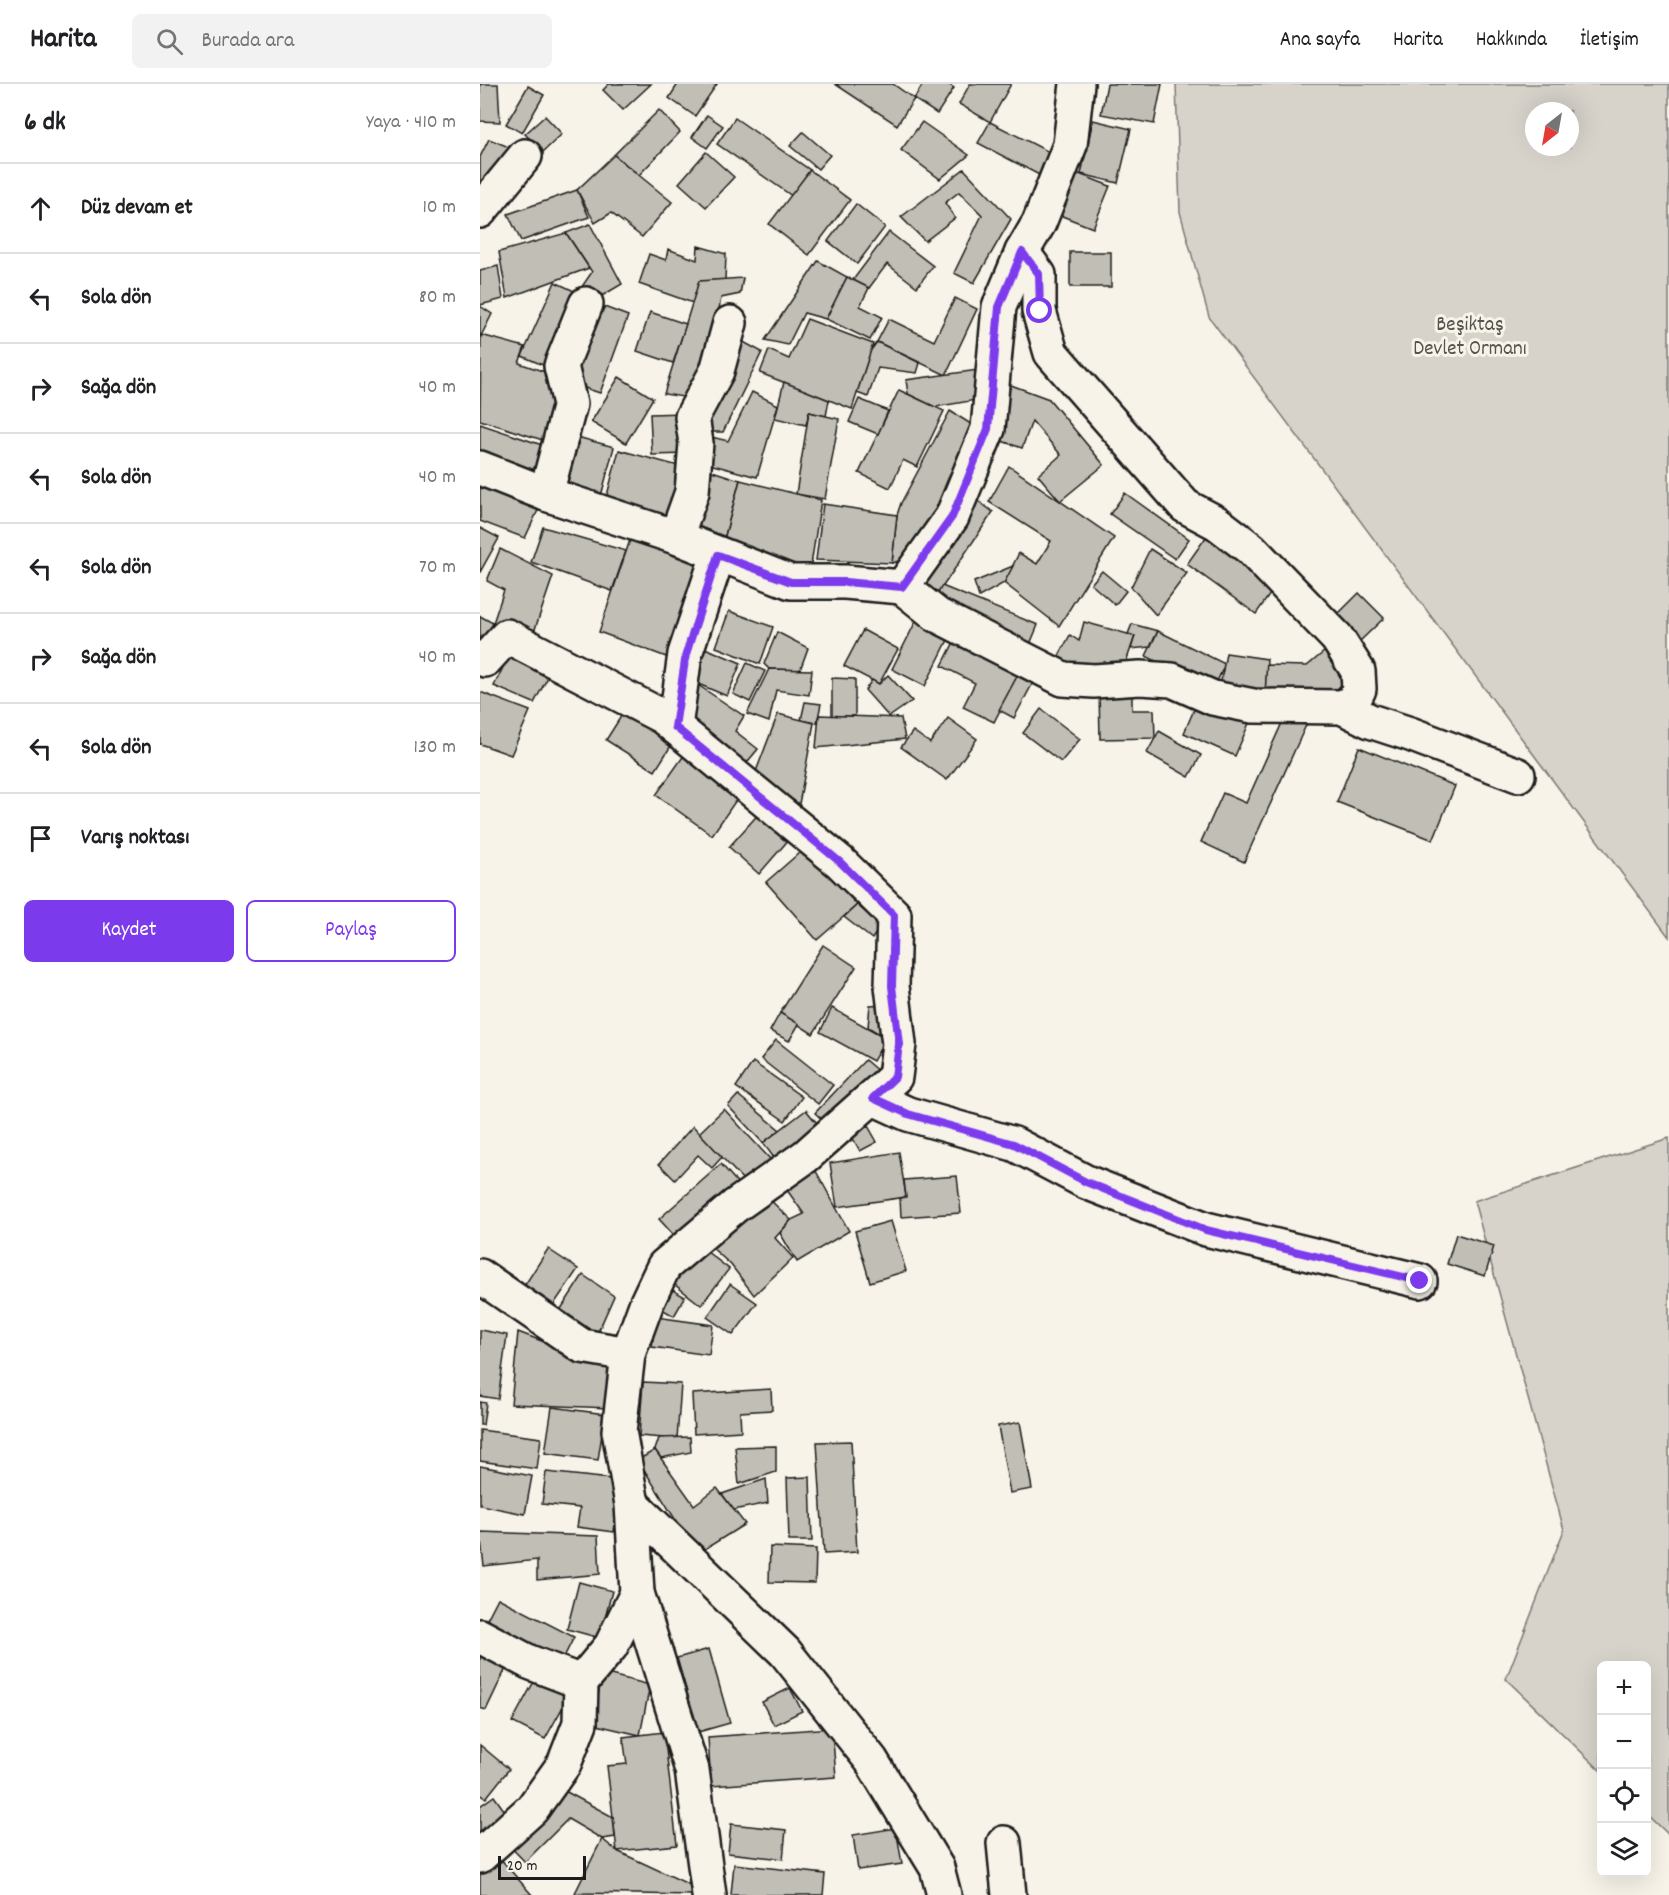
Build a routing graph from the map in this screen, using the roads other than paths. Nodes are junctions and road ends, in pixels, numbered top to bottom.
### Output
1 (1077, 84) edge
2 (525, 156) dead end
3 (480, 211) edge
4 (1022, 252) junction
5 (586, 304) dead end
6 (730, 323) dead end
7 (480, 468) edge
8 (546, 494) junction
9 (676, 537) junction
10 (718, 555) junction
11 (902, 587) junction
12 (480, 658) edge
13 (1342, 707) junction
14 (675, 727) junction
15 (1518, 775) dead end
16 (873, 1098) junction
17 (480, 1276) edge
18 (1420, 1281) dead end
19 (628, 1354) junction
20 (632, 1504) junction
21 (637, 1593) junction
22 (480, 1636) edge
23 (581, 1682) junction
24 (1004, 1843) dead end
25 (480, 1856) edge
26 (710, 1895) edge
27 (944, 1895) edge
28 (1009, 1895) edge

1 - 4 street
2 - 3 street
4 - 11 street
4 - 13 street
5 - 8 street
6 - 9 street
7 - 8 street
8 - 9 street
9 - 10 street
10 - 11 street
10 - 14 street
11 - 13 street
12 - 14 street
13 - 15 street
14 - 16 street
16 - 18 street
16 - 19 street
17 - 19 street
19 - 20 street
20 - 21 street
20 - 27 street
21 - 23 street
21 - 26 street
22 - 23 street
23 - 25 street
24 - 28 street

